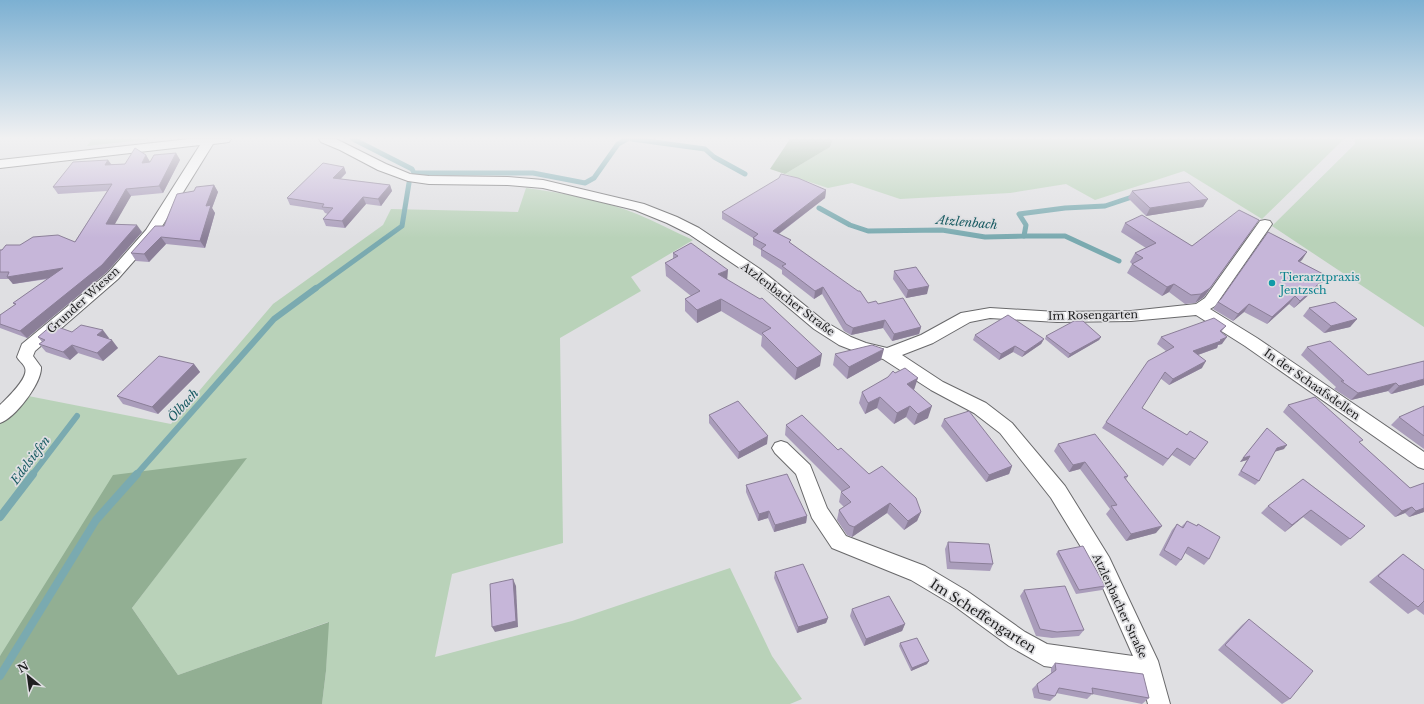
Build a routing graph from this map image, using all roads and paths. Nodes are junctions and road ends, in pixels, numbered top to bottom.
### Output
1 (190, 172) edge
2 (396, 172) edge
3 (1265, 224) dead end
4 (1199, 309) junction
5 (888, 354) junction
6 (0, 416) edge
7 (781, 448) dead end
8 (1424, 462) edge
9 (1150, 669) junction
10 (1159, 704) edge

1 - 6 street, Grunder Wiesen
2 - 5 street, Atzlenbacher Straße
3 - 4 street
4 - 5 street, Im Rosengarten
4 - 8 street, In der Schaafsdellen
5 - 9 street, Atzlenbacher Straße
7 - 9 street, Im Scheffengarten
9 - 10 street, Atzlenbacher Straße

